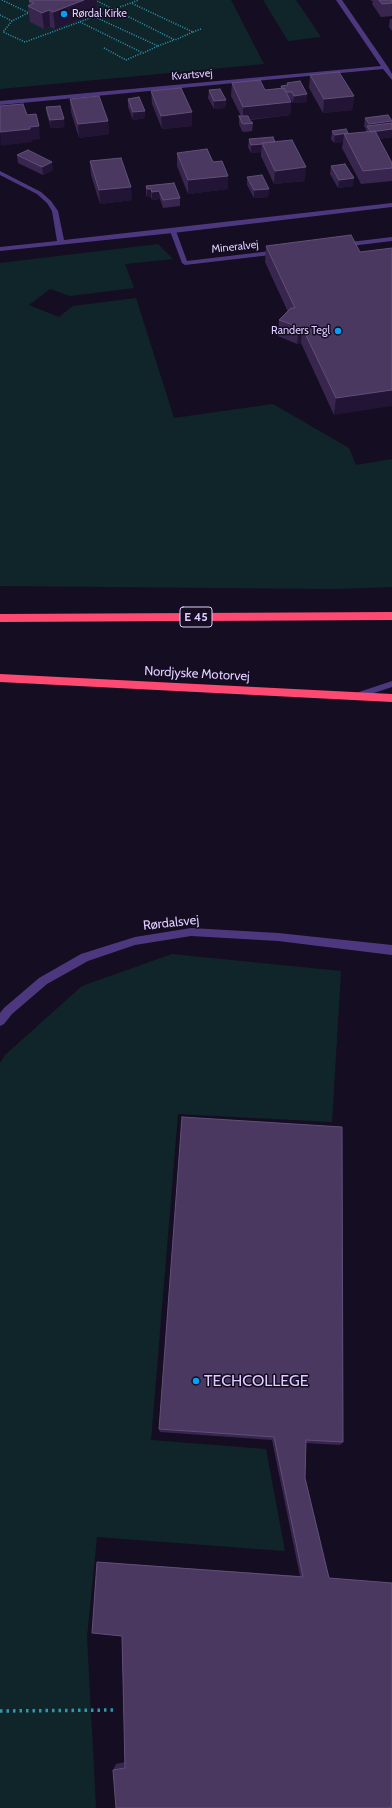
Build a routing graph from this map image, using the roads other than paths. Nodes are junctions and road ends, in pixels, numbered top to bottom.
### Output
1 (339, 0) edge
2 (385, 67) junction
3 (392, 78) edge
4 (0, 103) edge
5 (0, 173) edge
6 (392, 205) edge
7 (173, 231) junction
8 (392, 239) edge
9 (61, 242) junction
10 (337, 245) edge
11 (0, 249) edge
12 (289, 251) edge
13 (392, 616) edge
14 (0, 618) edge
15 (0, 678) edge
16 (392, 684) edge
17 (356, 696) junction
18 (392, 698) edge
19 (392, 702) edge
20 (392, 950) edge
21 (0, 1021) edge

1 - 2 street
2 - 3 street
2 - 4 street, Kvartsvej
5 - 9 street
6 - 7 street, Mineralvej
7 - 9 street, Mineralvej
7 - 12 street, Mineralvej
8 - 10 street
9 - 11 street, Mineralvej
13 - 14 highway, E 45
15 - 17 highway, Nordjyske Motorvej
16 - 17 street
17 - 18 highway, Nordjyske Motorvej
17 - 19 highway
20 - 21 street, Rørdalsvej

